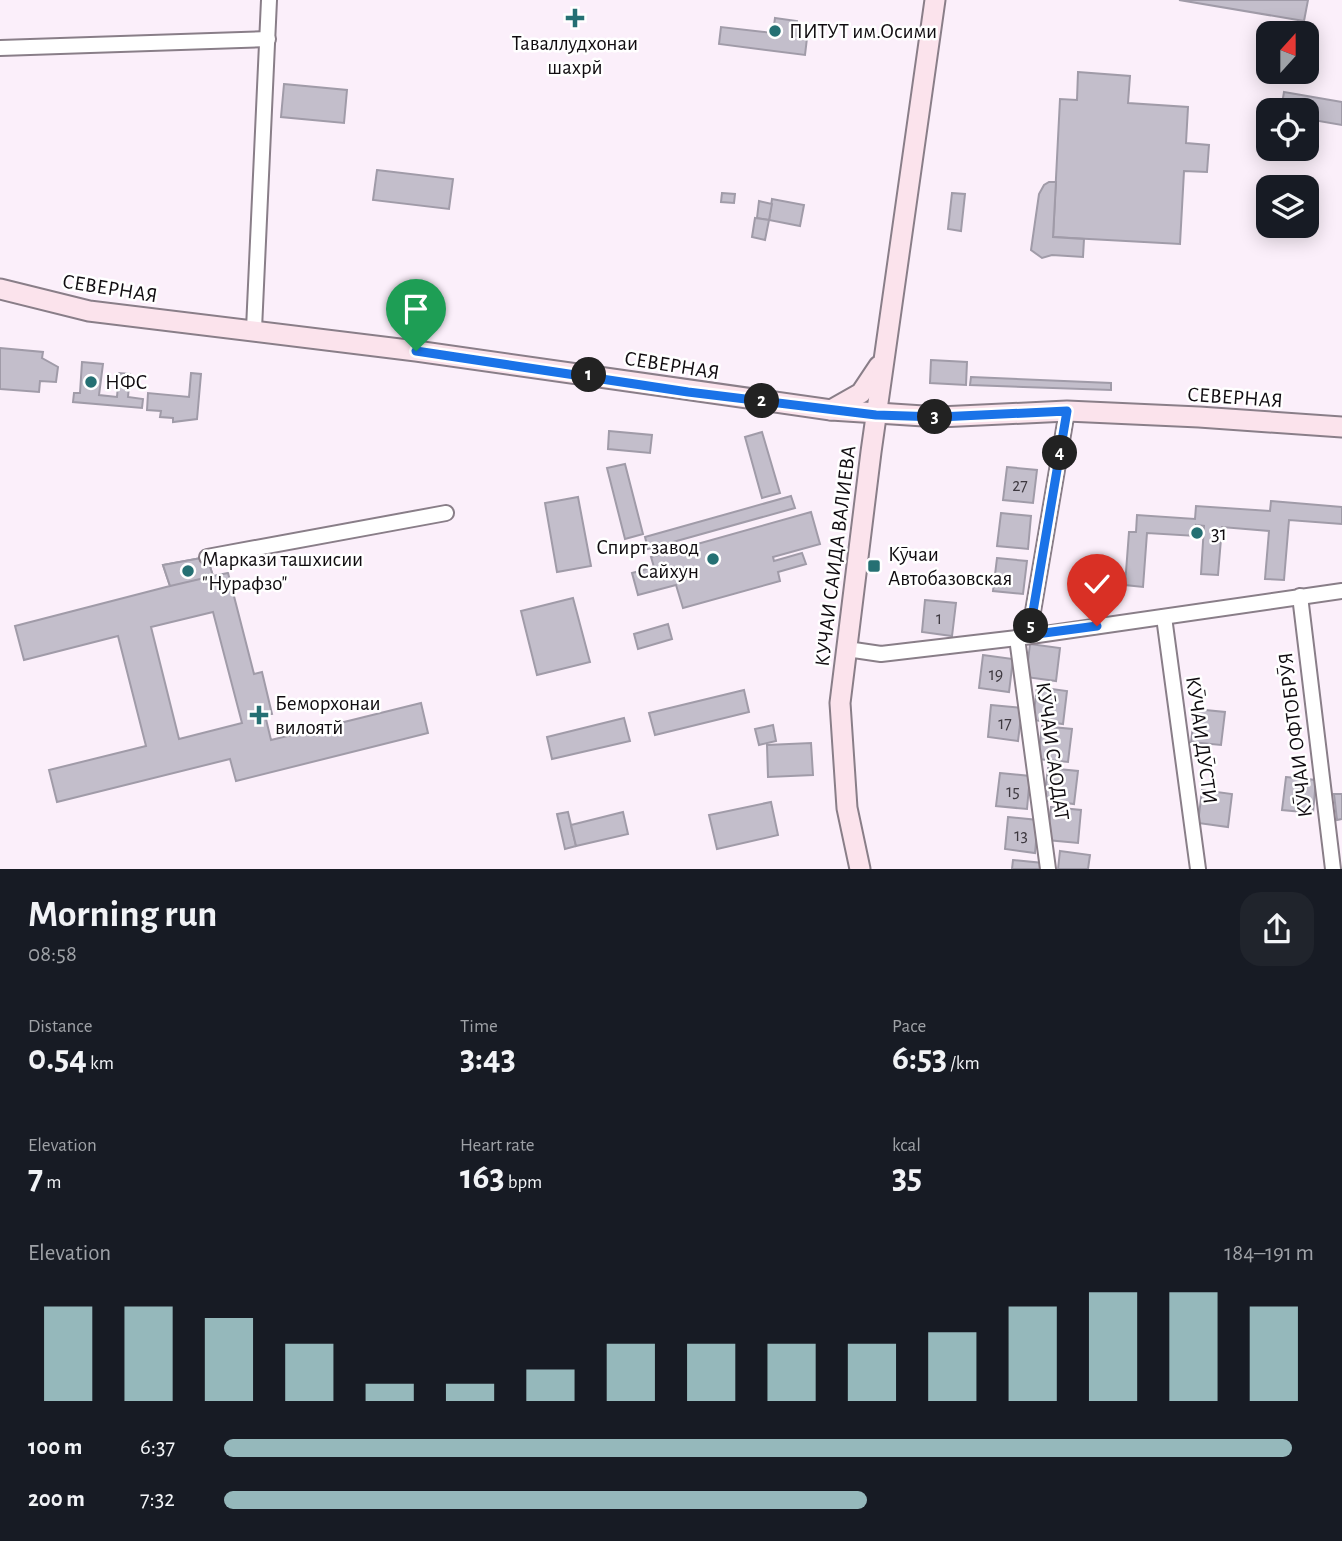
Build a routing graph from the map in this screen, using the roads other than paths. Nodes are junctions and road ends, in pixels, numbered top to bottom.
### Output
1 (269, 0) edge
2 (935, 0) edge
3 (268, 39) junction
4 (0, 48) edge
5 (0, 289) edge
6 (254, 329) junction
7 (884, 356) junction
8 (831, 410) junction
9 (1067, 411) junction
10 (876, 415) junction
11 (916, 416) junction
12 (1342, 427) edge
13 (871, 452) junction
14 (446, 513) dead end
15 (207, 557) dead end
16 (1342, 591) edge
17 (1300, 596) junction
18 (1164, 617) junction
19 (1023, 637) junction
20 (847, 649) junction
21 (860, 869) edge
22 (1048, 869) edge
23 (1198, 869) edge
24 (1333, 869) edge

1 - 3 street
2 - 7 main road, КУЧАИ САИДА ВАЛИЕВА
3 - 4 street
3 - 6 street
5 - 6 main road, СЕВЕРНАЯ
6 - 8 main road, СЕВЕРНАЯ
7 - 8 main road
7 - 10 main road, КУЧАИ САИДА ВАЛИЕВА
8 - 10 main road, СЕВЕРНАЯ
9 - 11 main road, СЕВЕРНАЯ
9 - 12 main road, СЕВЕРНАЯ
9 - 19 street, КӮЧАИ САОДАТ
10 - 11 main road, СЕВЕРНАЯ
10 - 13 main road, КУЧАИ САИДА ВАЛИЕВА
11 - 13 main road
13 - 20 main road, КУЧАИ САИДА ВАЛИЕВА
14 - 15 street
16 - 17 street
17 - 18 street
17 - 24 street, КӮЧАИ ОФТОБРӮЯ
18 - 19 street
18 - 23 street, КӮЧАИ ДӮСТИ
19 - 20 street
19 - 22 street, КӮЧАИ САОДАТ
20 - 21 main road, КУЧАИ САИДА ВАЛИЕВА

